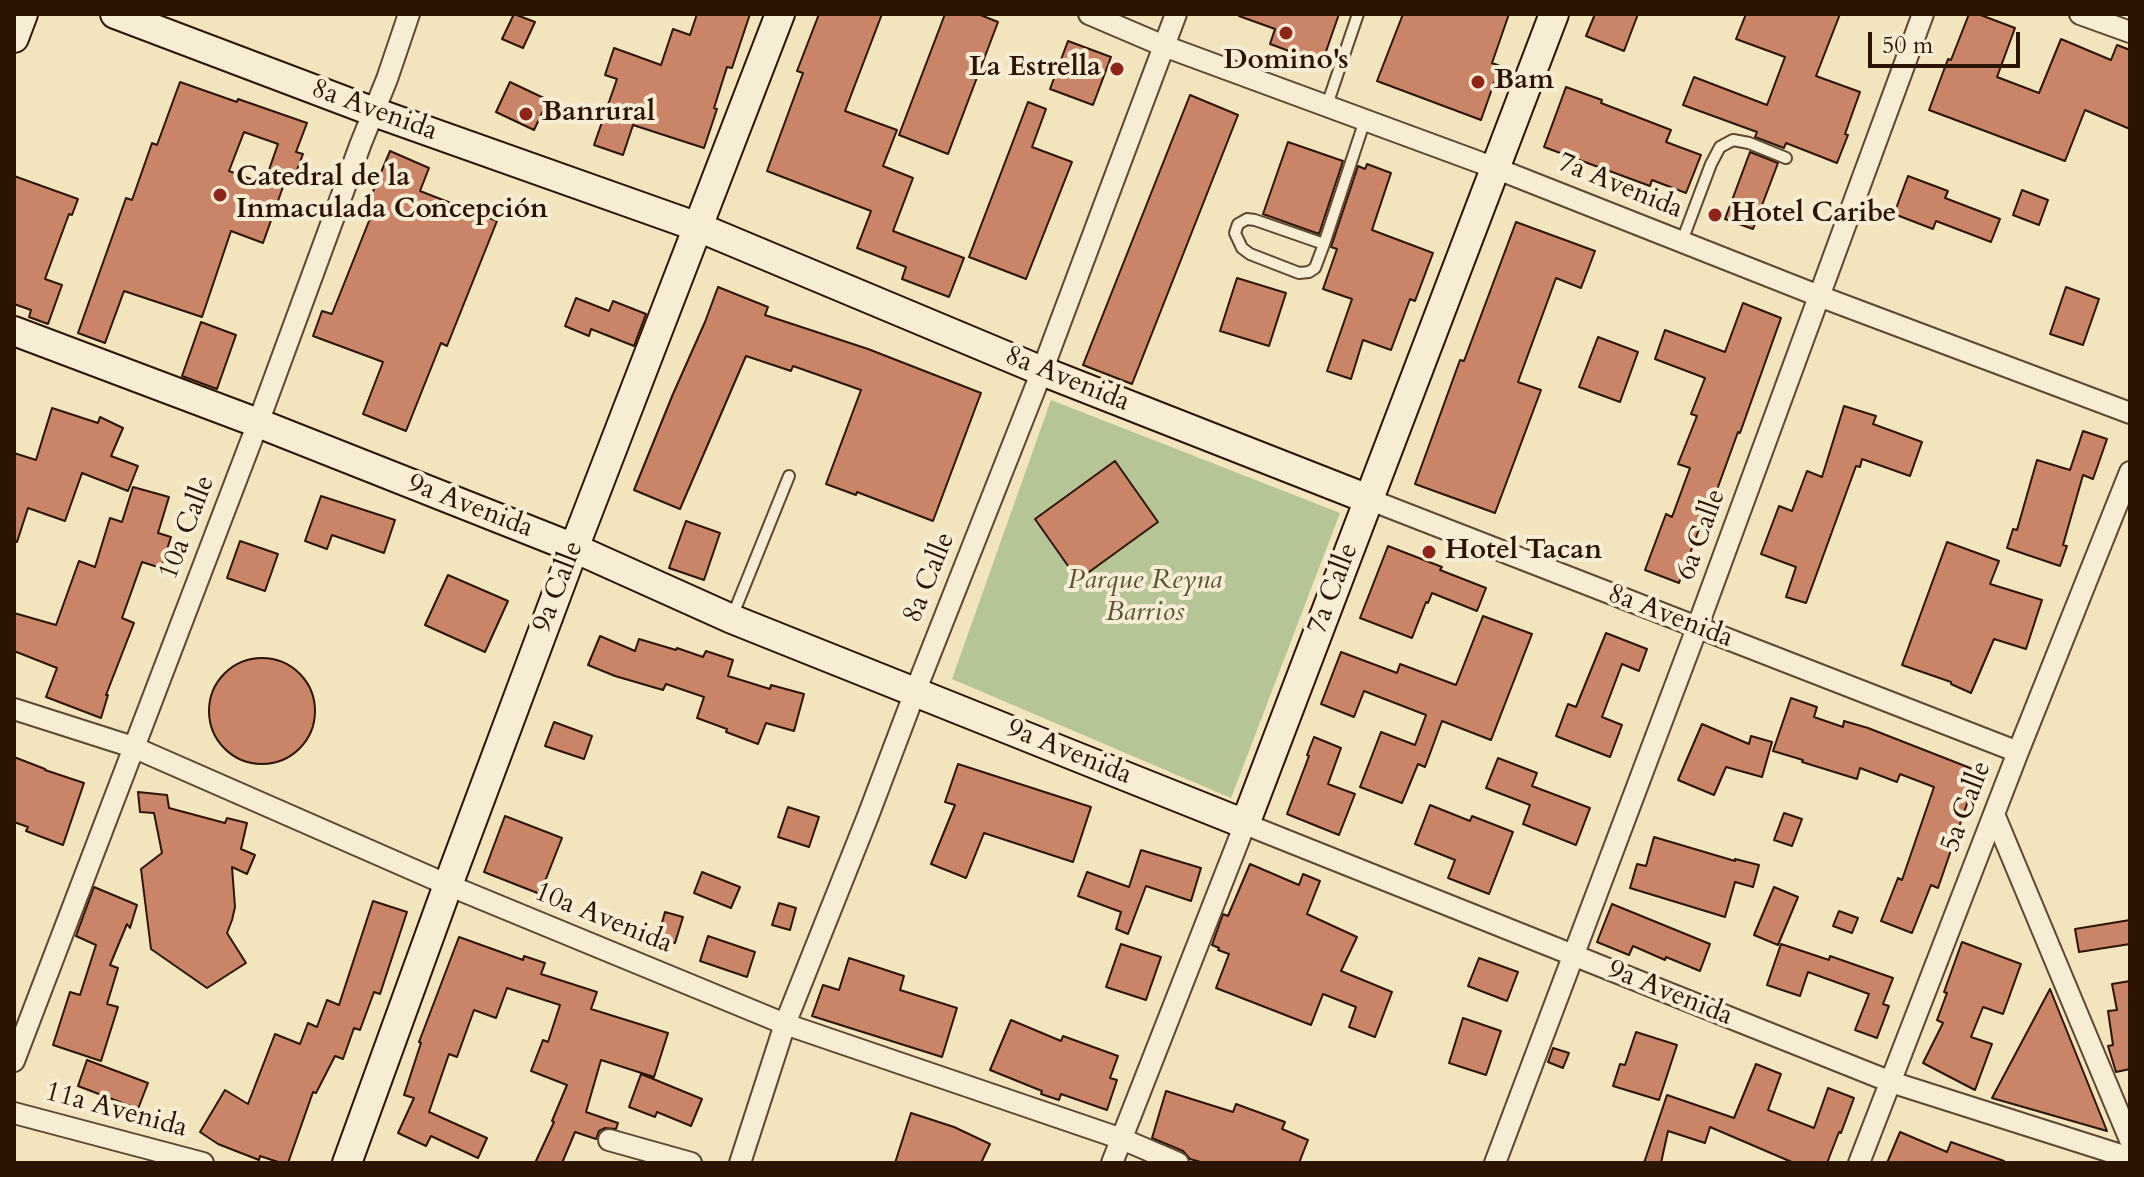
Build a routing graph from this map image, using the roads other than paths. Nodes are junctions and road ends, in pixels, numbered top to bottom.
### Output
1 (23, 14) edge
2 (115, 14) edge
3 (409, 14) edge
4 (780, 14) edge
5 (1089, 14) edge
6 (1176, 14) edge
7 (1358, 14) edge
8 (1554, 14) edge
9 (1923, 14) edge
10 (2080, 14) edge
11 (2130, 32) edge
12 (14, 38) edge
13 (1164, 46) junction
14 (1327, 105) junction
15 (374, 112) junction
16 (1365, 120) junction
17 (1786, 158) dead end
18 (1495, 168) junction
19 (698, 227) junction
20 (1682, 241) junction
21 (1324, 244) junction
22 (1819, 296) junction
23 (14, 331) edge
24 (1042, 371) junction
25 (2130, 413) edge
26 (258, 423) junction
27 (2130, 472) edge
28 (789, 476) dead end
29 (1368, 499) junction
30 (574, 548) junction
31 (732, 619) junction
32 (1697, 628) junction
33 (915, 692) junction
34 (14, 709) edge
35 (133, 747) junction
36 (2018, 752) junction
37 (1994, 814) junction
38 (1245, 824) junction
39 (448, 885) junction
40 (1574, 955) junction
41 (785, 1024) junction
42 (14, 1061) edge
43 (1891, 1082) junction
44 (14, 1113) edge
45 (1122, 1139) junction
46 (609, 1140) dead end
47 (2130, 1140) edge
48 (2130, 1158) edge
49 (203, 1163) edge
50 (347, 1163) edge
51 (691, 1163) edge
52 (740, 1163) edge
53 (1112, 1163) edge
54 (1178, 1163) edge
55 (1495, 1163) edge
56 (1859, 1163) edge

1 - 12 street
2 - 15 street, 8a Avenida
3 - 15 street, 10a Calle
4 - 19 street, 9a Calle
5 - 13 street, 7a Avenida
6 - 13 street, 8a Calle
7 - 14 lane
8 - 18 street, 7a Calle
9 - 22 street, 6a Calle
10 - 11 street
13 - 14 street, 7a Avenida
13 - 24 street, 8a Calle
14 - 16 street, 7a Avenida
15 - 19 street, 8a Avenida
15 - 26 street, 10a Calle
16 - 18 street, 7a Avenida
16 - 21 lane
17 - 20 lane
18 - 20 street, 7a Avenida
18 - 29 street, 7a Calle
19 - 24 street, 8a Avenida
19 - 30 street, 9a Calle
20 - 22 street, 7a Avenida
21 - 21 lane
22 - 25 street, 7a Avenida
22 - 32 street, 6a Calle
23 - 26 street, 9a Avenida
24 - 29 street, 8a Avenida
24 - 33 street, 8a Calle
26 - 30 street, 9a Avenida
26 - 35 street, 10a Calle
27 - 36 street, 5a Calle
28 - 31 lane
29 - 32 street, 8a Avenida
29 - 38 street, 7a Calle
30 - 31 street, 9a Avenida
30 - 39 street, 9a Calle
31 - 33 street, 9a Avenida
32 - 36 street, 8a Avenida
32 - 40 street, 6a Calle
33 - 38 street, 9a Avenida
33 - 41 street, 8a Calle
34 - 35 street, 10a Avenida
35 - 39 street, 10a Avenida
35 - 42 street, 10a Calle
36 - 37 street, 5a Calle
37 - 43 street, 5a Calle
37 - 47 street
38 - 40 street, 9a Avenida
38 - 45 street, 7a Calle
39 - 41 street, 10a Avenida
39 - 50 street, 9a Calle
40 - 43 street, 9a Avenida
40 - 55 street, 6a Calle
41 - 45 street, 10a Avenida
41 - 52 street, 8a Calle
43 - 48 street, 9a Avenida
43 - 56 street, 5a Calle
44 - 49 street, 11a Avenida
45 - 53 street, 7a Calle
45 - 54 street, 10a Avenida
46 - 51 street

